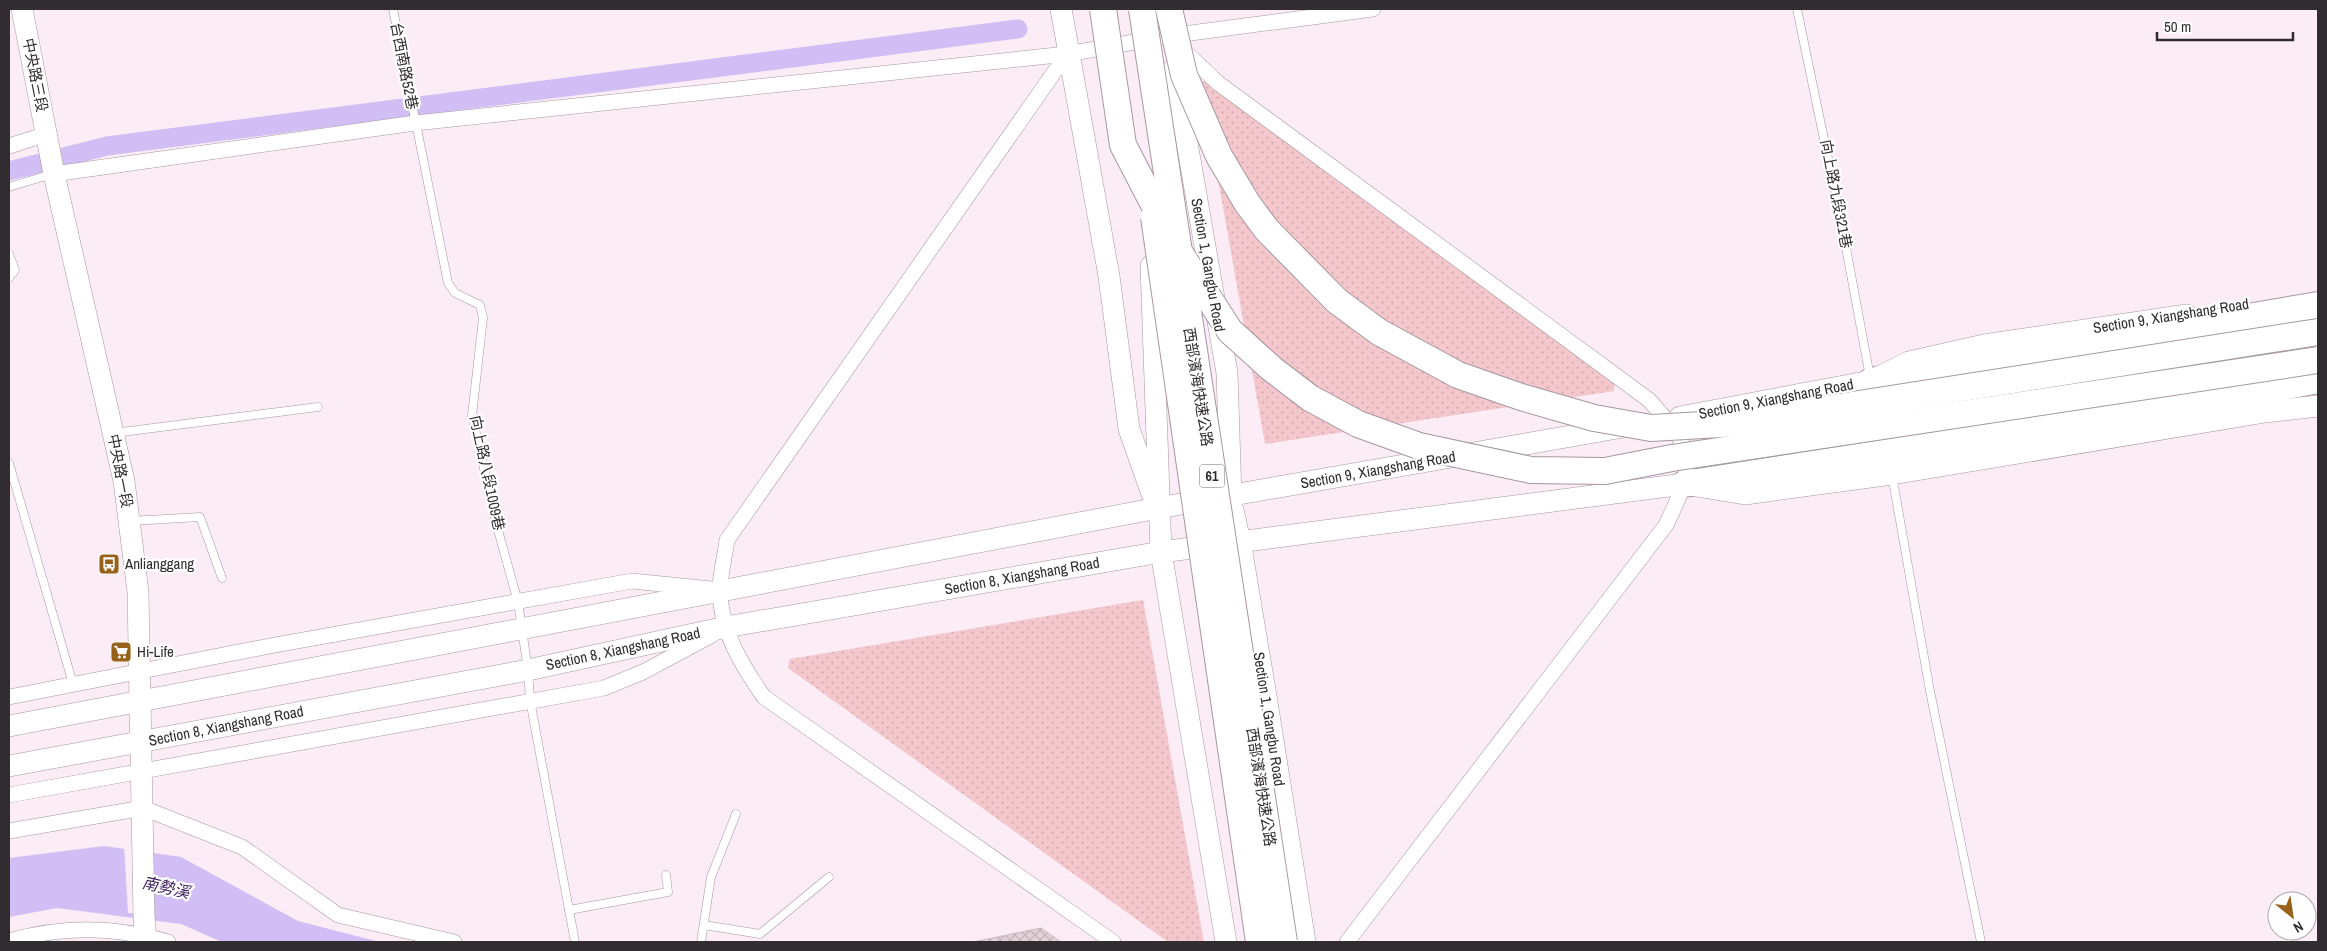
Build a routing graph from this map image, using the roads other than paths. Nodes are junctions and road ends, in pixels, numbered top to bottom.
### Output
1 (22, 9) edge
2 (393, 9) edge
3 (1061, 9) edge
4 (1103, 9) edge
5 (1112, 9) edge
6 (1124, 9) edge
7 (1142, 9) edge
8 (1164, 9) edge
9 (1169, 9) edge
10 (1373, 9) edge
11 (1797, 9) edge
12 (1168, 36) junction
13 (1118, 44) junction
14 (1068, 54) junction
15 (414, 120) junction
16 (48, 138) junction
17 (9, 146) edge
18 (54, 172) junction
19 (9, 187) edge
20 (1150, 238) junction
21 (9, 254) edge
22 (9, 278) edge
23 (2312, 302) edge
24 (2318, 332) edge
25 (2318, 347) edge
26 (2314, 374) edge
27 (1871, 381) junction
28 (2000, 400) junction
29 (2318, 406) edge
30 (318, 408) dead end
31 (1667, 419) junction
32 (113, 433) junction
33 (1883, 444) junction
34 (9, 463) edge
35 (1684, 484) junction
36 (1231, 496) junction
37 (1158, 508) junction
38 (130, 521) junction
39 (1240, 542) junction
40 (1161, 552) junction
41 (222, 578) dead end
42 (720, 591) junction
43 (518, 602) junction
44 (726, 627) junction
45 (522, 630) junction
46 (528, 670) junction
47 (140, 672) junction
48 (73, 684) junction
49 (9, 697) edge
50 (139, 700) junction
51 (530, 700) junction
52 (9, 726) edge
53 (140, 742) junction
54 (9, 766) edge
55 (140, 771) junction
56 (9, 795) edge
57 (143, 808) junction
58 (736, 814) dead end
59 (9, 831) edge
60 (666, 875) dead end
61 (829, 877) dead end
62 (569, 910) junction
63 (704, 925) junction
64 (145, 931) edge
65 (9, 941) edge
66 (168, 942) edge
67 (454, 942) edge
68 (575, 942) edge
69 (701, 942) edge
70 (1113, 942) edge
71 (1226, 942) edge
72 (1259, 942) edge
73 (1284, 942) edge
74 (1305, 942) edge
75 (1347, 942) edge
76 (1981, 942) edge

1 - 16 main road, 中央路三段
2 - 15 lane, 台西南路52巷
3 - 14 main road, Section 1, Gangbu Road
4 - 26 highway, bridge
5 - 13 main road, Section 1, Gangbu Road
6 - 72 highway, 西部濱海快速公路 / 61, bridge
7 - 73 highway, 西部濱海快速公路 / 61, bridge
8 - 12 main road, Section 1, Gangbu Road
9 - 24 highway, bridge
10 - 12 street
11 - 27 lane, 向上路九段321巷
12 - 13 street
12 - 31 street
12 - 36 main road, Section 1, Gangbu Road
13 - 14 street
13 - 20 main road, Section 1, Gangbu Road
14 - 15 street
14 - 37 main road, Section 1, Gangbu Road
14 - 42 street
15 - 18 street
15 - 43 lane, 向上路八段1009巷
16 - 17 street
16 - 18 main road, 中央路一段
18 - 19 lane
18 - 32 main road, 中央路一段
20 - 36 main road, Section 1, Gangbu Road
20 - 37 main road, Section 1, Gangbu Road
21 - 22 lane
23 - 27 highway
25 - 28 main road
26 - 33 highway
27 - 28 main road, Section 9, Xiangshang Road
27 - 31 main road, Section 9, Xiangshang Road
27 - 33 lane, 向上路九段321巷
28 - 33 main road
29 - 33 main road
30 - 32 lane
31 - 35 street
31 - 36 main road, Section 9, Xiangshang Road
32 - 38 main road, 中央路一段
33 - 35 highway
33 - 35 main road
33 - 76 lane, 向上路九段321巷
34 - 48 lane
35 - 39 main road
35 - 75 street
36 - 37 main road
36 - 39 main road, Section 1, Gangbu Road
37 - 40 main road, Section 1, Gangbu Road
37 - 42 main road
38 - 41 lane
38 - 47 main road, 中央路一段
39 - 40 main road, Section 8, Xiangshang Road
39 - 74 main road, Section 1, Gangbu Road
40 - 44 main road, Section 8, Xiangshang Road
40 - 71 main road, Section 1, Gangbu Road
42 - 43 street
42 - 44 street
42 - 45 main road
43 - 45 lane, 向上路八段1009巷
43 - 47 street
44 - 46 main road, Section 8, Xiangshang Road
44 - 51 street
44 - 70 street
45 - 46 lane, 向上路八段1009巷
45 - 50 main road
46 - 51 lane, 向上路八段1009巷
46 - 53 main road, Section 8, Xiangshang Road
47 - 48 street
47 - 50 main road, 中央路一段
48 - 49 street
50 - 52 main road
50 - 53 main road, 中央路一段
51 - 55 street
51 - 62 lane, 向上路八段1009巷
53 - 54 main road, Section 8, Xiangshang Road
53 - 55 main road, 中央路一段
55 - 56 street
55 - 57 main road, 中央路一段
57 - 59 street
57 - 64 main road, 中央路一段
57 - 67 street
58 - 63 lane
60 - 62 lane
61 - 63 lane
62 - 68 lane, 向上路八段1009巷
63 - 69 lane
64 - 65 street
64 - 66 street

